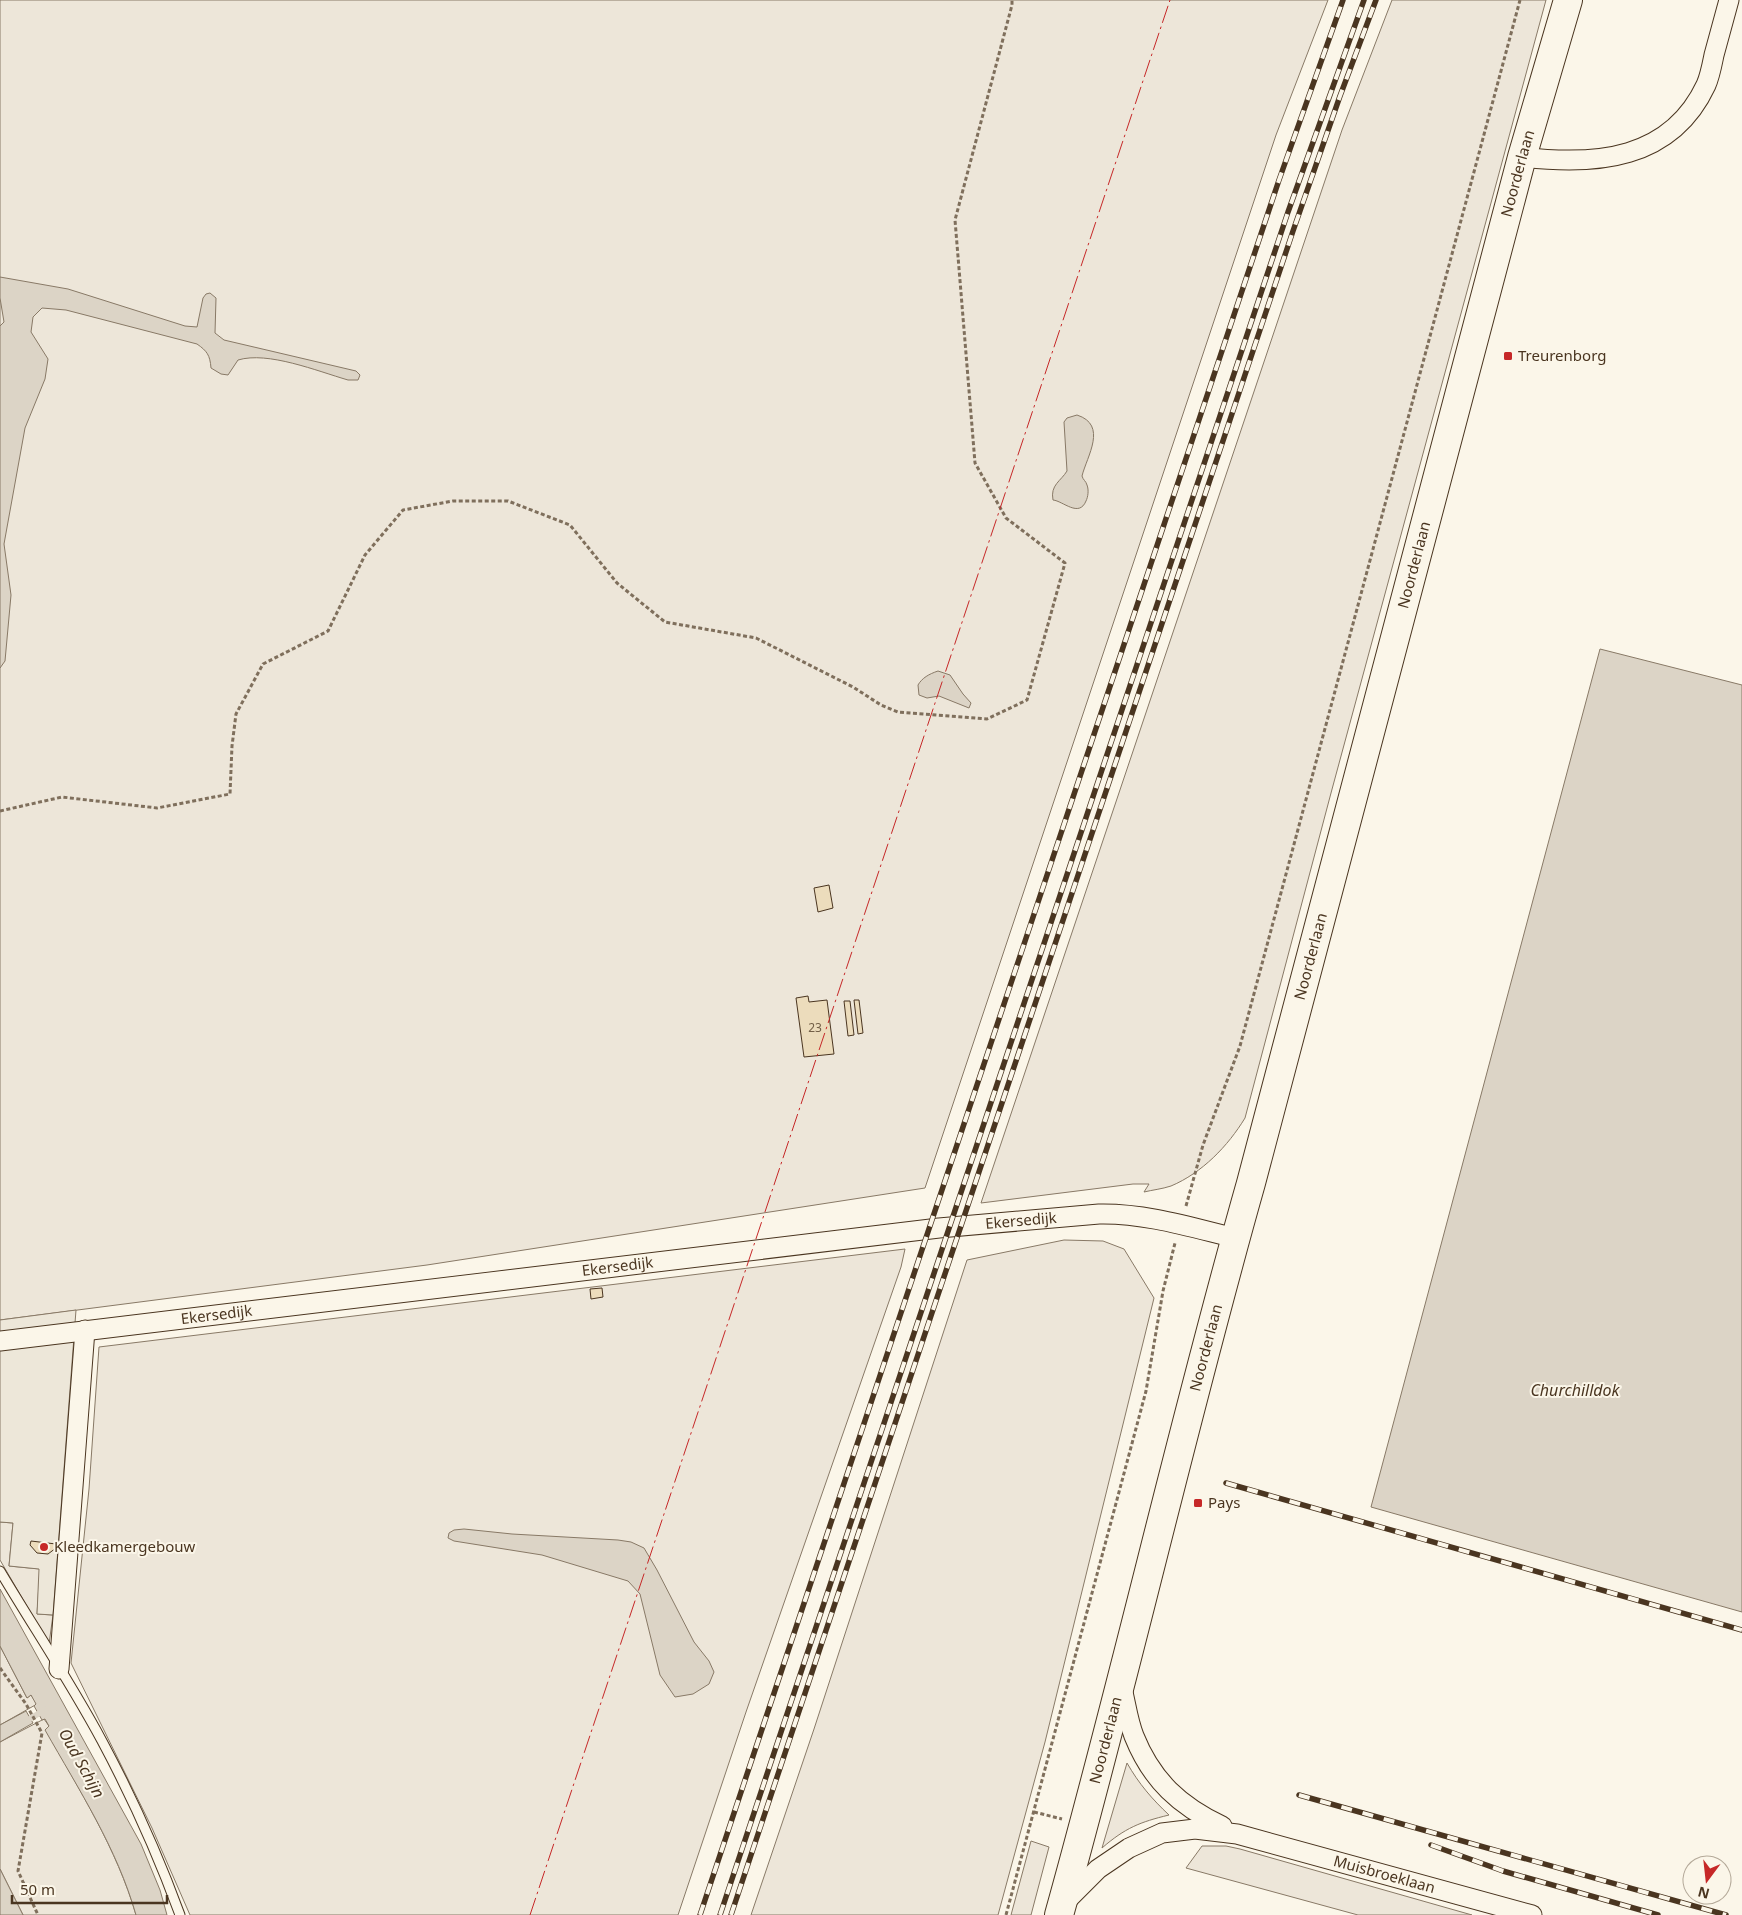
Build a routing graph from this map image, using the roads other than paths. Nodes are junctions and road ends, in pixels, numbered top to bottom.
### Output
1 (1568, 0) edge
2 (1728, 0) edge
3 (1522, 157) junction
4 (1235, 1238) junction
5 (85, 1330) junction
6 (0, 1341) edge
7 (0, 1571) edge
8 (59, 1669) junction
9 (1121, 1684) junction
10 (1237, 1834) junction
11 (1060, 1910) edge
12 (180, 1915) edge
13 (1532, 1915) edge

1 - 3 main road, Noorderlaan
2 - 3 street
3 - 4 main road, Noorderlaan
4 - 5 street, Ekersedijk
4 - 9 main road, Noorderlaan
5 - 6 street, Ekersedijk
5 - 8 street
7 - 8 lane
8 - 12 lane
9 - 10 street, Muisbroeklaan
9 - 11 main road, Noorderlaan
10 - 11 street, Muisbroeklaan
10 - 13 street, Muisbroeklaan

